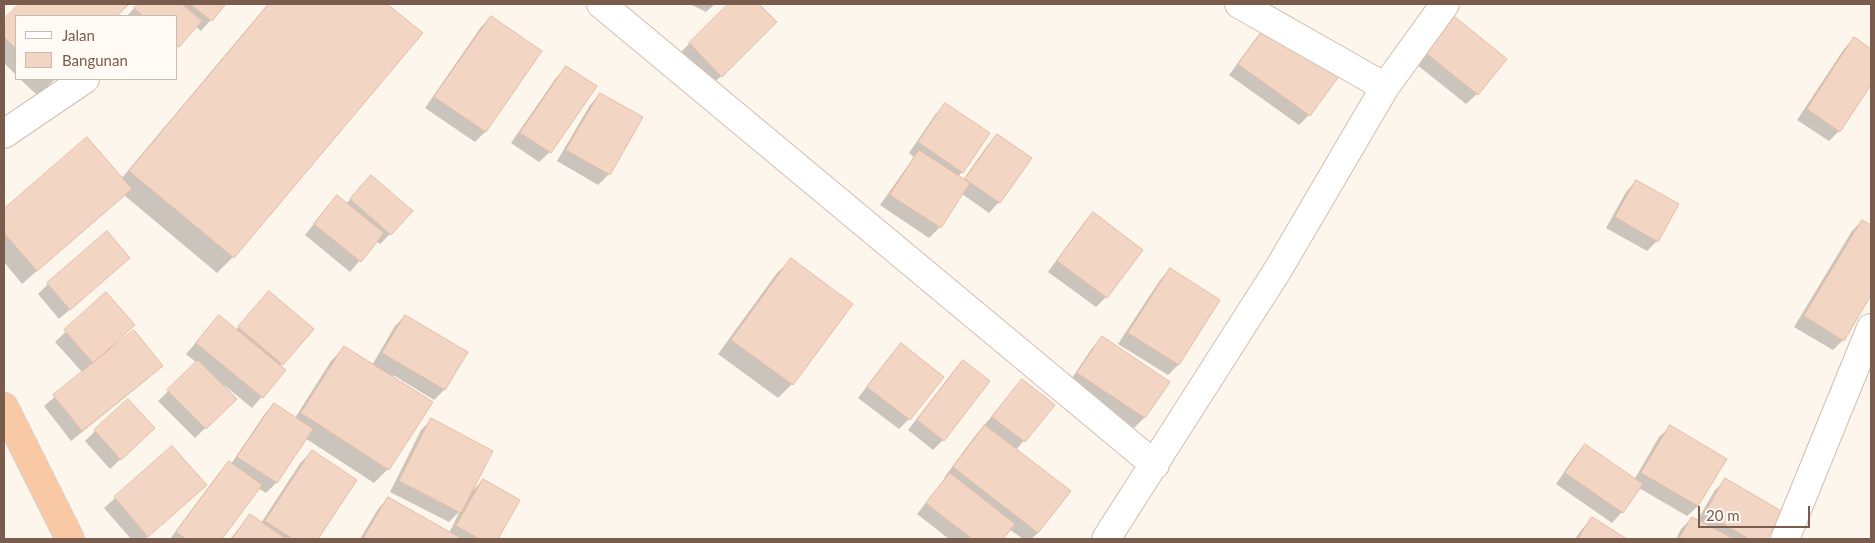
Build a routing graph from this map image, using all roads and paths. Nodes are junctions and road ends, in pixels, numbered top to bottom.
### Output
1 (601, 4) edge
2 (1239, 4) edge
3 (1445, 4) edge
4 (84, 80) edge
5 (1385, 87) junction
6 (4, 134) edge
7 (1871, 328) edge
8 (4, 407) edge
9 (1155, 465) junction
10 (70, 539) edge
11 (1106, 539) edge
12 (1785, 539) edge

1 - 9 street
2 - 5 street
3 - 5 street
4 - 6 street
5 - 9 street
7 - 12 street
8 - 10 highway
9 - 11 street

